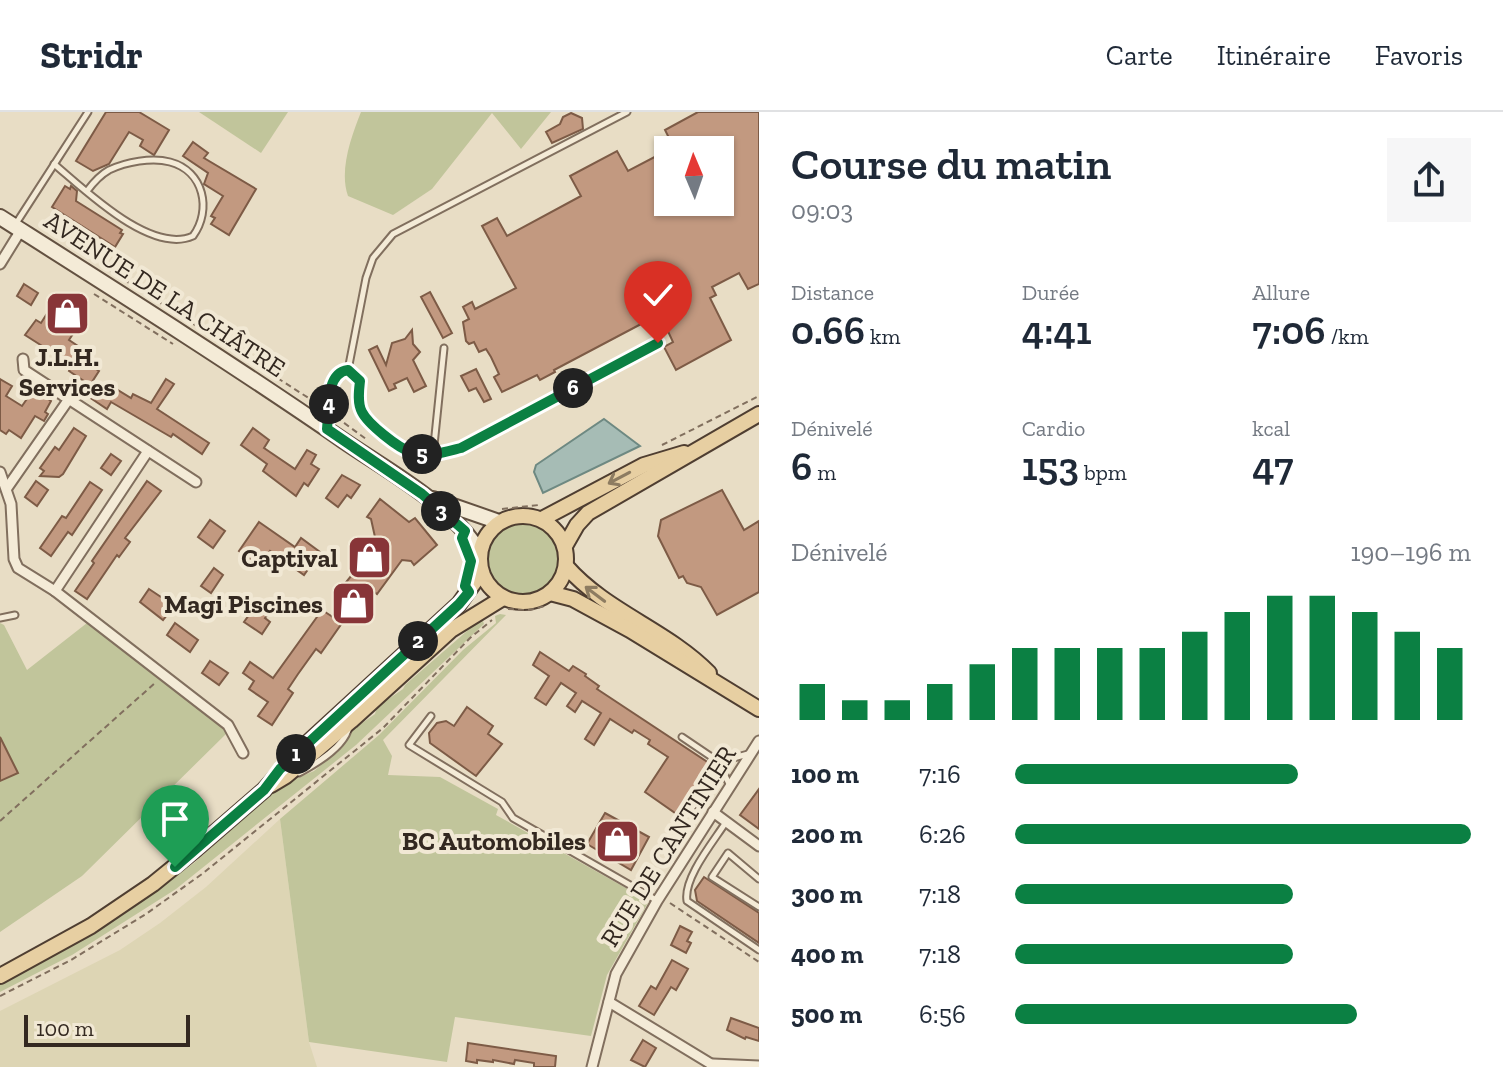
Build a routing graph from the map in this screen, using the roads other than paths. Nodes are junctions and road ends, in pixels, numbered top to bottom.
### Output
1 (88, 112) edge
2 (627, 112) edge
3 (54, 164) junction
4 (87, 191) junction
5 (0, 217) edge
6 (18, 228) junction
7 (0, 264) edge
8 (658, 343) dead end
9 (444, 348) dead end
10 (23, 359) dead end
11 (348, 370) junction
12 (69, 399) junction
13 (759, 414) edge
14 (327, 429) junction
15 (148, 451) junction
16 (692, 451) junction
17 (433, 455) junction
18 (0, 472) edge
19 (196, 482) dead end
20 (7, 488) junction
21 (422, 494) junction
22 (498, 516) junction
23 (542, 519) junction
24 (565, 546) junction
25 (480, 553) junction
26 (566, 566) junction
27 (481, 573) junction
28 (55, 591) junction
29 (550, 593) junction
30 (503, 598) junction
31 (15, 615) dead end
32 (0, 618) edge
33 (720, 683) junction
34 (759, 709) edge
35 (431, 716) dead end
36 (682, 737) dead end
37 (759, 741) edge
38 (243, 753) dead end
39 (751, 753) junction
40 (720, 764) junction
41 (730, 786) junction
42 (264, 790) junction
43 (691, 809) dead end
44 (713, 812) junction
45 (726, 822) junction
46 (759, 846) edge
47 (759, 879) edge
48 (658, 898) junction
49 (759, 907) edge
50 (759, 950) edge
51 (0, 976) edge
52 (609, 1002) junction
53 (714, 1065) edge
54 (759, 1066) edge
55 (592, 1067) edge

1 - 3 lane
2 - 11 lane
3 - 4 lane
3 - 6 lane
4 - 4 lane
5 - 6 main road, AVENUE DE LA CHÂTRE
6 - 7 street
6 - 14 main road, AVENUE DE LA CHÂTRE
8 - 17 lane
9 - 17 lane
10 - 12 street
11 - 14 lane
11 - 17 lane
12 - 15 street
12 - 20 street
13 - 16 main road
14 - 21 main road, AVENUE DE LA CHÂTRE
15 - 19 street
15 - 28 street
16 -> 23 main road
16 - 24 main road
18 - 20 street
20 - 28 street
21 - 22 main road, AVENUE DE LA CHÂTRE
21 - 25 main road, AVENUE DE LA CHÂTRE
22 - 23 main road
22 - 25 main road
23 - 24 main road
24 - 26 main road
25 - 27 main road
26 - 29 main road
33 -> 26 main road
27 - 30 main road
27 - 42 main road
28 - 38 street
29 - 30 main road
29 - 33 main road
30 - 42 main road
31 - 32 lane
33 - 34 main road
35 - 48 lane
36 - 40 lane
37 - 39 street, RUE DE CANTINIER
39 - 40 lane
39 - 41 street, RUE DE CANTINIER
40 - 41 lane
40 - 43 lane
41 - 44 street, RUE DE CANTINIER
42 - 51 main road
44 - 45 street
44 - 48 street, RUE DE CANTINIER
45 - 46 street
45 - 50 lane
47 - 49 lane
48 - 52 street, RUE DE CANTINIER
52 - 53 street
52 - 55 street, RUE DE CANTINIER
53 - 54 street

